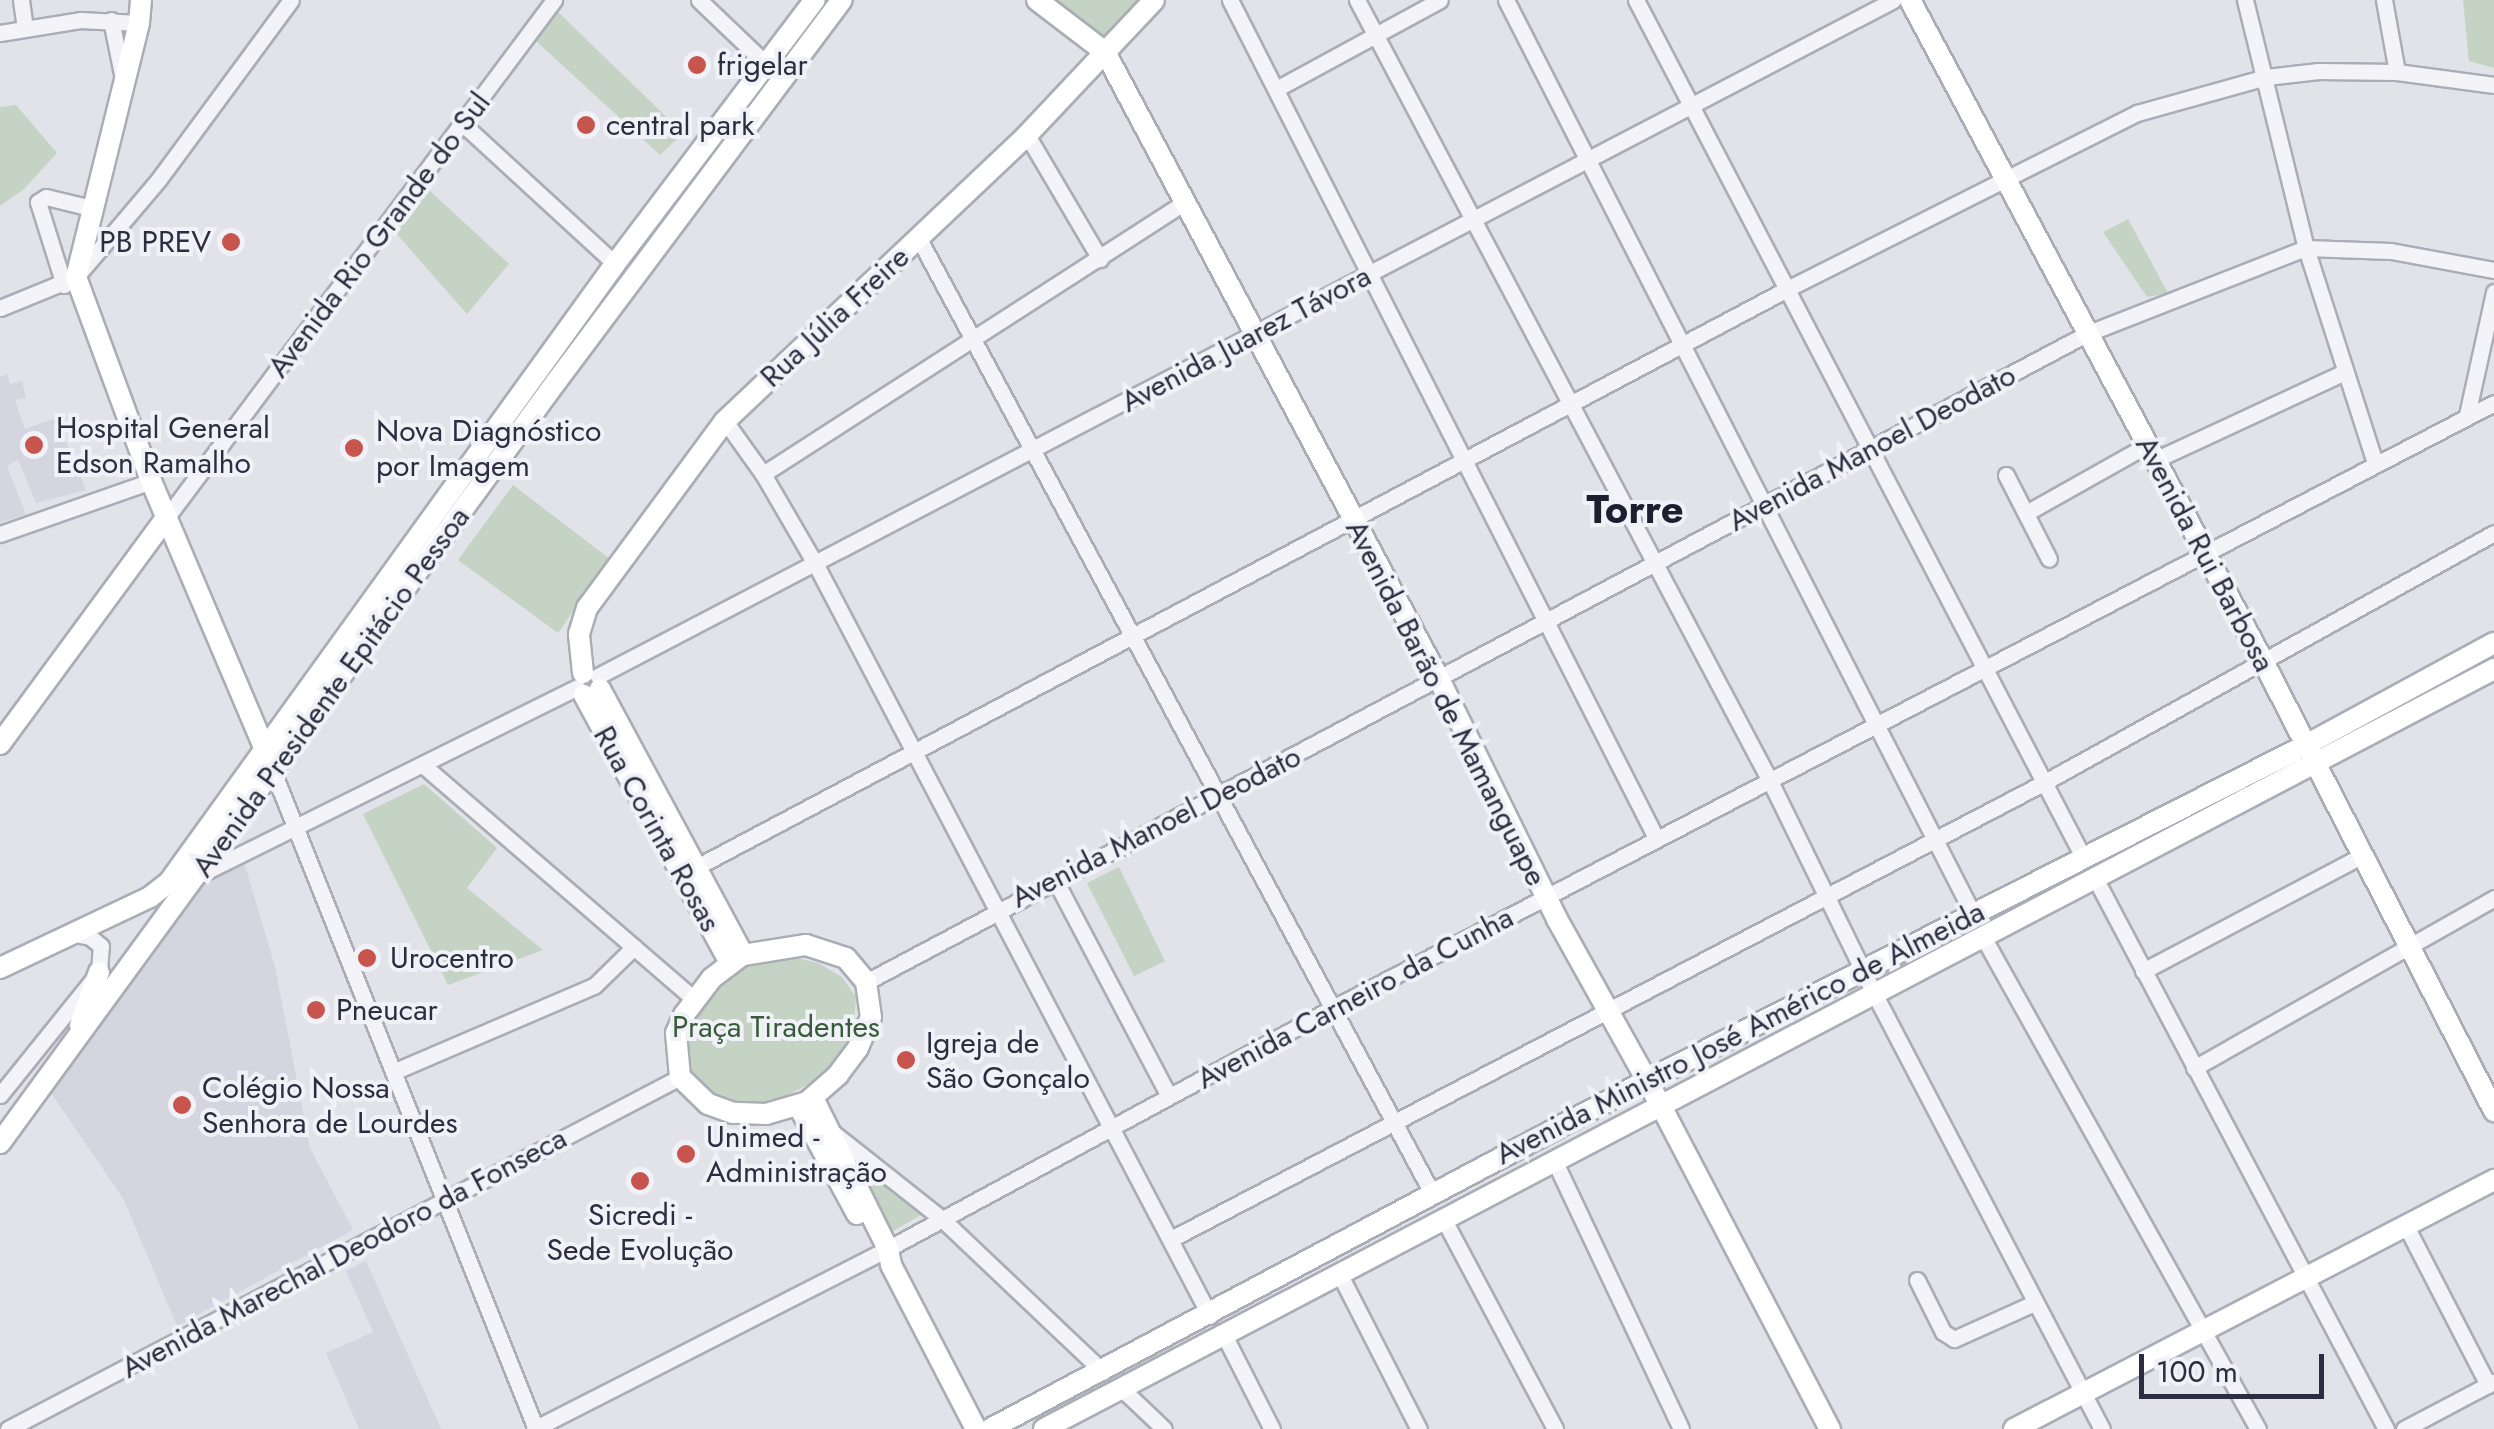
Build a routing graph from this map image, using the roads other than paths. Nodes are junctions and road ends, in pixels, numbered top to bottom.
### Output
1 (22, 0) edge
2 (141, 0) edge
3 (292, 0) edge
4 (554, 0) edge
5 (699, 0) edge
6 (815, 0) edge
7 (842, 0) edge
8 (1037, 0) edge
9 (1154, 0) edge
10 (1230, 0) edge
11 (1357, 0) edge
12 (1440, 0) edge
13 (1506, 0) edge
14 (1636, 0) edge
15 (1893, 0) edge
16 (1910, 0) edge
17 (2244, 0) edge
18 (2384, 0) edge
19 (110, 20) junction
20 (139, 23) junction
21 (25, 27) junction
22 (0, 33) edge
23 (1376, 34) junction
24 (1105, 52) junction
25 (766, 64) junction
26 (787, 72) junction
27 (2396, 72) junction
28 (2266, 78) junction
29 (124, 83) junction
30 (2494, 84) edge
31 (1278, 88) junction
32 (1693, 104) junction
33 (464, 124) junction
34 (1027, 135) junction
35 (1589, 160) junction
36 (2006, 177) junction
37 (1185, 202) junction
38 (91, 208) junction
39 (1472, 220) junction
40 (920, 238) junction
41 (2306, 248) junction
42 (1100, 260) junction
43 (615, 264) junction
44 (2494, 270) edge
45 (1370, 274) junction
46 (70, 281) junction
47 (1789, 288) junction
48 (2494, 292) edge
49 (0, 308) edge
50 (1255, 332) junction
51 (2086, 334) junction
52 (974, 340) junction
53 (1684, 344) junction
54 (2344, 372) junction
55 (2494, 403) edge
56 (1571, 404) junction
57 (2467, 415) junction
58 (725, 420) junction
59 (1035, 450) junction
60 (1870, 450) junction
61 (2151, 453) junction
62 (1464, 462) junction
63 (2376, 464) junction
64 (763, 474) junction
65 (2006, 475) dead end
66 (150, 481) junction
67 (1764, 505) junction
68 (2026, 513) junction
69 (167, 517) junction
70 (1352, 519) junction
71 (2494, 533) edge
72 (0, 534) edge
73 (2204, 553) junction
74 (2049, 559) dead end
75 (1654, 564) junction
76 (816, 565) junction
77 (1547, 618) junction
78 (1133, 640) junction
79 (2494, 643) edge
80 (2264, 663) junction
81 (1988, 667) junction
82 (2494, 669) edge
83 (1439, 679) junction
84 (588, 684) junction
85 (1877, 725) junction
86 (0, 744) edge
87 (264, 749) junction
88 (914, 752) junction
89 (2310, 754) junction
90 (424, 766) junction
91 (273, 772) junction
92 (1769, 778) junction
93 (2045, 782) junction
94 (1218, 796) junction
95 (296, 826) junction
96 (1656, 838) junction
97 (1934, 841) junction
98 (2364, 855) junction
99 (2083, 857) junction
100 (691, 870) junction
101 (199, 874) junction
102 (2094, 876) junction
103 (1055, 880) junction
104 (1546, 897) junction
105 (1826, 897) junction
106 (2494, 898) edge
107 (997, 909) junction
108 (1973, 914) junction
109 (74, 934) junction
110 (1982, 935) junction
111 (2407, 946) junction
112 (634, 947) junction
113 (736, 959) junction
114 (0, 968) edge
115 (1862, 970) junction
116 (2144, 970) junction
117 (99, 972) junction
118 (866, 982) junction
119 (1874, 993) junction
120 (694, 999) junction
121 (1331, 1009) junction
122 (1606, 1009) junction
123 (72, 1045) junction
124 (2194, 1068) junction
125 (393, 1072) junction
126 (680, 1077) junction
127 (1646, 1081) junction
128 (0, 1095) edge
129 (1169, 1096) junction
130 (806, 1102) junction
131 (1661, 1106) junction
132 (2494, 1112) edge
133 (1391, 1120) junction
134 (1111, 1128) junction
135 (832, 1132) junction
136 (0, 1142) edge
137 (1554, 1160) junction
138 (2494, 1180) edge
139 (1432, 1193) junction
140 (444, 1200) junction
141 (1443, 1218) junction
142 (942, 1220) junction
143 (2406, 1226) junction
144 (1171, 1239) junction
145 (886, 1256) junction
146 (1339, 1274) junction
147 (1917, 1280) dead end
148 (2304, 1280) junction
149 (2034, 1303) junction
150 (1210, 1316) junction
151 (2204, 1332) junction
152 (1223, 1333) junction
153 (1104, 1372) junction
154 (2491, 1383) edge
155 (1121, 1388) junction
156 (2082, 1392) junction
157 (8, 1429) edge
158 (535, 1429) edge
159 (976, 1429) edge
160 (990, 1429) edge
161 (1044, 1429) edge
162 (1164, 1429) edge
163 (1272, 1429) edge
164 (1418, 1429) edge
165 (1555, 1429) edge
166 (1681, 1429) edge
167 (1830, 1429) edge
168 (2014, 1429) edge
169 (2102, 1429) edge
170 (2258, 1429) edge
171 (2386, 1429) edge
172 (2404, 1429) edge

1 - 21 street
2 - 20 main road
3 - 46 street
4 - 33 street, Avenida Rio Grande do Sul
5 - 25 street
6 - 25 main road, Avenida Presidente Epitácio Pessoa
7 - 26 main road, Avenida Presidente Epitácio Pessoa
8 - 24 main road, Avenida Barão de Mamanguape
9 - 24 main road, Rua Júlia Freire
10 - 31 street
11 - 23 street
12 - 23 street
13 - 35 street
14 - 32 street
15 - 32 street, Avenida Juarez Távora
16 - 36 main road, Avenida Rui Barbosa
17 - 28 street
18 - 27 street
19 - 20 street
19 - 21 street
19 - 29 street
20 - 29 main road
21 - 22 street
23 - 31 street
23 - 39 street
24 - 34 main road, Rua Júlia Freire
24 - 37 main road, Avenida Barão de Mamanguape
25 - 26 street
25 - 43 main road, Avenida Presidente Epitácio Pessoa
26 - 91 main road, Avenida Presidente Epitácio Pessoa
27 - 28 street
27 - 30 street
28 - 36 street
28 - 41 street
29 - 38 main road
31 - 45 street
32 - 35 street, Avenida Juarez Távora
32 - 47 street
33 - 43 street
33 - 69 street, Avenida Rio Grande do Sul
34 - 40 main road, Rua Júlia Freire
34 - 42 street
35 - 39 street, Avenida Juarez Távora
35 - 53 street
36 - 47 street
36 - 51 main road, Avenida Rui Barbosa
37 - 42 street
37 - 50 main road, Avenida Barão de Mamanguape
38 - 46 main road
38 - 46 street
39 - 45 street, Avenida Juarez Távora
39 - 56 street
40 - 52 street
40 - 58 main road, Rua Júlia Freire
41 - 44 street
41 - 51 street, Avenida Manoel Deodato
41 - 54 street
42 - 52 street
43 - 87 main road, Avenida Presidente Epitácio Pessoa
45 - 50 street, Avenida Juarez Távora
45 - 62 street
46 - 49 street
46 - 66 main road
47 - 53 street
47 - 60 street
48 - 57 street
50 - 59 street, Avenida Juarez Távora
50 - 70 main road, Avenida Barão de Mamanguape
51 - 60 street, Avenida Manoel Deodato
51 - 61 main road, Avenida Rui Barbosa
52 - 59 street
52 - 64 street
53 - 56 street
53 - 67 street
54 - 61 street
54 - 63 street
55 - 57 street, Avenida Carneiro da Cunha
56 - 62 street
56 - 75 street
57 - 63 street, Avenida Carneiro da Cunha
58 - 64 street
58 - 84 main road, Rua Júlia Freire
59 - 76 street, Avenida Juarez Távora
59 - 78 street
60 - 67 street, Avenida Manoel Deodato
60 - 81 street
61 - 68 street
61 - 73 main road, Avenida Rui Barbosa
62 - 70 street
62 - 77 street
63 - 73 street, Avenida Carneiro da Cunha
64 - 76 street
65 - 68 street
66 - 69 main road
66 - 72 street
67 - 75 street, Avenida Manoel Deodato
67 - 85 street
68 - 74 street
69 - 86 main road
69 - 87 main road
70 - 78 street
70 - 83 main road, Avenida Barão de Mamanguape
71 - 80 street
73 - 80 main road, Avenida Rui Barbosa
73 - 81 street, Avenida Carneiro da Cunha
75 - 77 street, Avenida Manoel Deodato
75 - 92 street
76 - 84 street, Avenida Juarez Távora
76 - 88 street
77 - 83 street, Avenida Manoel Deodato
77 - 96 street
78 - 88 street
78 - 94 street
79 - 89 main road, Avenida Ministro José Américo de Almeida
80 - 89 main road, Avenida Rui Barbosa
80 - 93 street
81 - 85 street, Avenida Carneiro da Cunha
81 - 93 street
82 - 89 main road, Avenida Ministro José Américo de Almeida
83 - 94 street, Avenida Manoel Deodato
83 - 104 main road, Avenida Barão de Mamanguape
84 - 90 street, Avenida Juarez Távora
84 - 100 main road, Rua Corinta Rosas
85 - 92 street, Avenida Carneiro da Cunha
85 - 97 street
87 - 91 street
87 - 109 main road, Avenida Presidente Epitácio Pessoa
88 - 100 street
88 - 107 street
89 - 98 main road, Avenida Rui Barbosa
89 - 99 main road, Avenida Ministro José Américo de Almeida
89 - 102 main road, Avenida Ministro José Américo de Almeida
90 - 95 street, Avenida Juarez Távora
90 - 112 street
91 - 95 street
91 - 101 main road, Avenida Presidente Epitácio Pessoa
92 - 96 street, Avenida Carneiro da Cunha
92 - 105 street
93 - 97 street
93 - 99 street
94 - 103 street, Avenida Manoel Deodato
94 - 121 street
95 - 101 street, Avenida Juarez Távora
95 - 125 street
96 - 104 street, Avenida Carneiro da Cunha
97 - 105 street
97 - 108 street
98 - 111 main road, Avenida Rui Barbosa
98 - 116 street
99 - 108 main road, Avenida Ministro José Américo de Almeida
100 - 113 main road, Rua Corinta Rosas
101 - 123 main road, Avenida Presidente Epitácio Pessoa
102 - 110 main road, Avenida Ministro José Américo de Almeida
102 - 116 street
103 - 107 street, Avenida Manoel Deodato
103 - 129 street
104 - 121 street, Avenida Carneiro da Cunha
104 - 122 main road, Avenida Barão de Mamanguape
105 - 115 street
105 - 122 street
106 - 111 street
107 - 118 street, Avenida Manoel Deodato
107 - 134 street
108 - 115 main road, Avenida Ministro José Américo de Almeida
109 - 114 main road
109 - 117 street
110 - 119 main road, Avenida Ministro José Américo de Almeida
110 - 151 street
111 - 124 street
111 - 132 main road, Avenida Rui Barbosa
112 - 120 street
112 - 125 street
113 - 118 main road
113 - 120 main road
115 - 119 street
115 - 127 main road, Avenida Ministro José Américo de Almeida
116 - 124 street
117 - 123 main road
117 - 128 street
118 - 130 main road
119 - 131 main road, Avenida Ministro José Américo de Almeida
119 - 149 street
120 - 126 main road
121 - 129 street, Avenida Carneiro da Cunha
121 - 133 street
122 - 127 main road, Avenida Barão de Mamanguape
122 - 133 street
123 - 136 main road, Avenida Presidente Epitácio Pessoa
124 - 148 street
125 - 140 street
126 - 130 main road
126 - 140 street, Avenida Marechal Deodoro da Fonseca
127 - 131 main road, Avenida Barão de Mamanguape
127 - 139 main road, Avenida Ministro José Américo de Almeida
129 - 134 street, Avenida Carneiro da Cunha
130 - 135 main road
130 - 145 main road
131 - 137 main road, Avenida Ministro José Américo de Almeida
131 - 167 main road, Avenida Barão de Mamanguape
133 - 139 street
133 - 144 street
134 - 142 street, Avenida Carneiro da Cunha
134 - 144 street
135 - 142 street
135 - 145 main road
137 - 141 main road, Avenida Ministro José Américo de Almeida
137 - 166 street
138 - 143 main road
139 - 150 main road, Avenida Ministro José Américo de Almeida
140 - 157 street, Avenida Marechal Deodoro da Fonseca
140 - 158 street
141 - 146 main road, Avenida Ministro José Américo de Almeida
141 - 165 street
142 - 145 street, Avenida Carneiro da Cunha
142 - 153 street
143 - 148 main road
143 - 154 street
144 - 150 street
145 - 158 street, Avenida Carneiro da Cunha
145 - 159 main road
146 - 152 main road, Avenida Ministro José Américo de Almeida
146 - 164 street
147 - 149 street
148 - 151 main road
148 - 171 street
149 - 156 street
150 - 153 main road, Avenida Ministro José Américo de Almeida
151 - 156 main road
151 - 170 street
152 - 155 main road, Avenida Ministro José Américo de Almeida
152 - 163 street
153 - 160 main road, Avenida Ministro José Américo de Almeida
154 - 172 street
155 - 161 main road, Avenida Ministro José Américo de Almeida
155 - 162 street
156 - 168 main road
156 - 169 street

